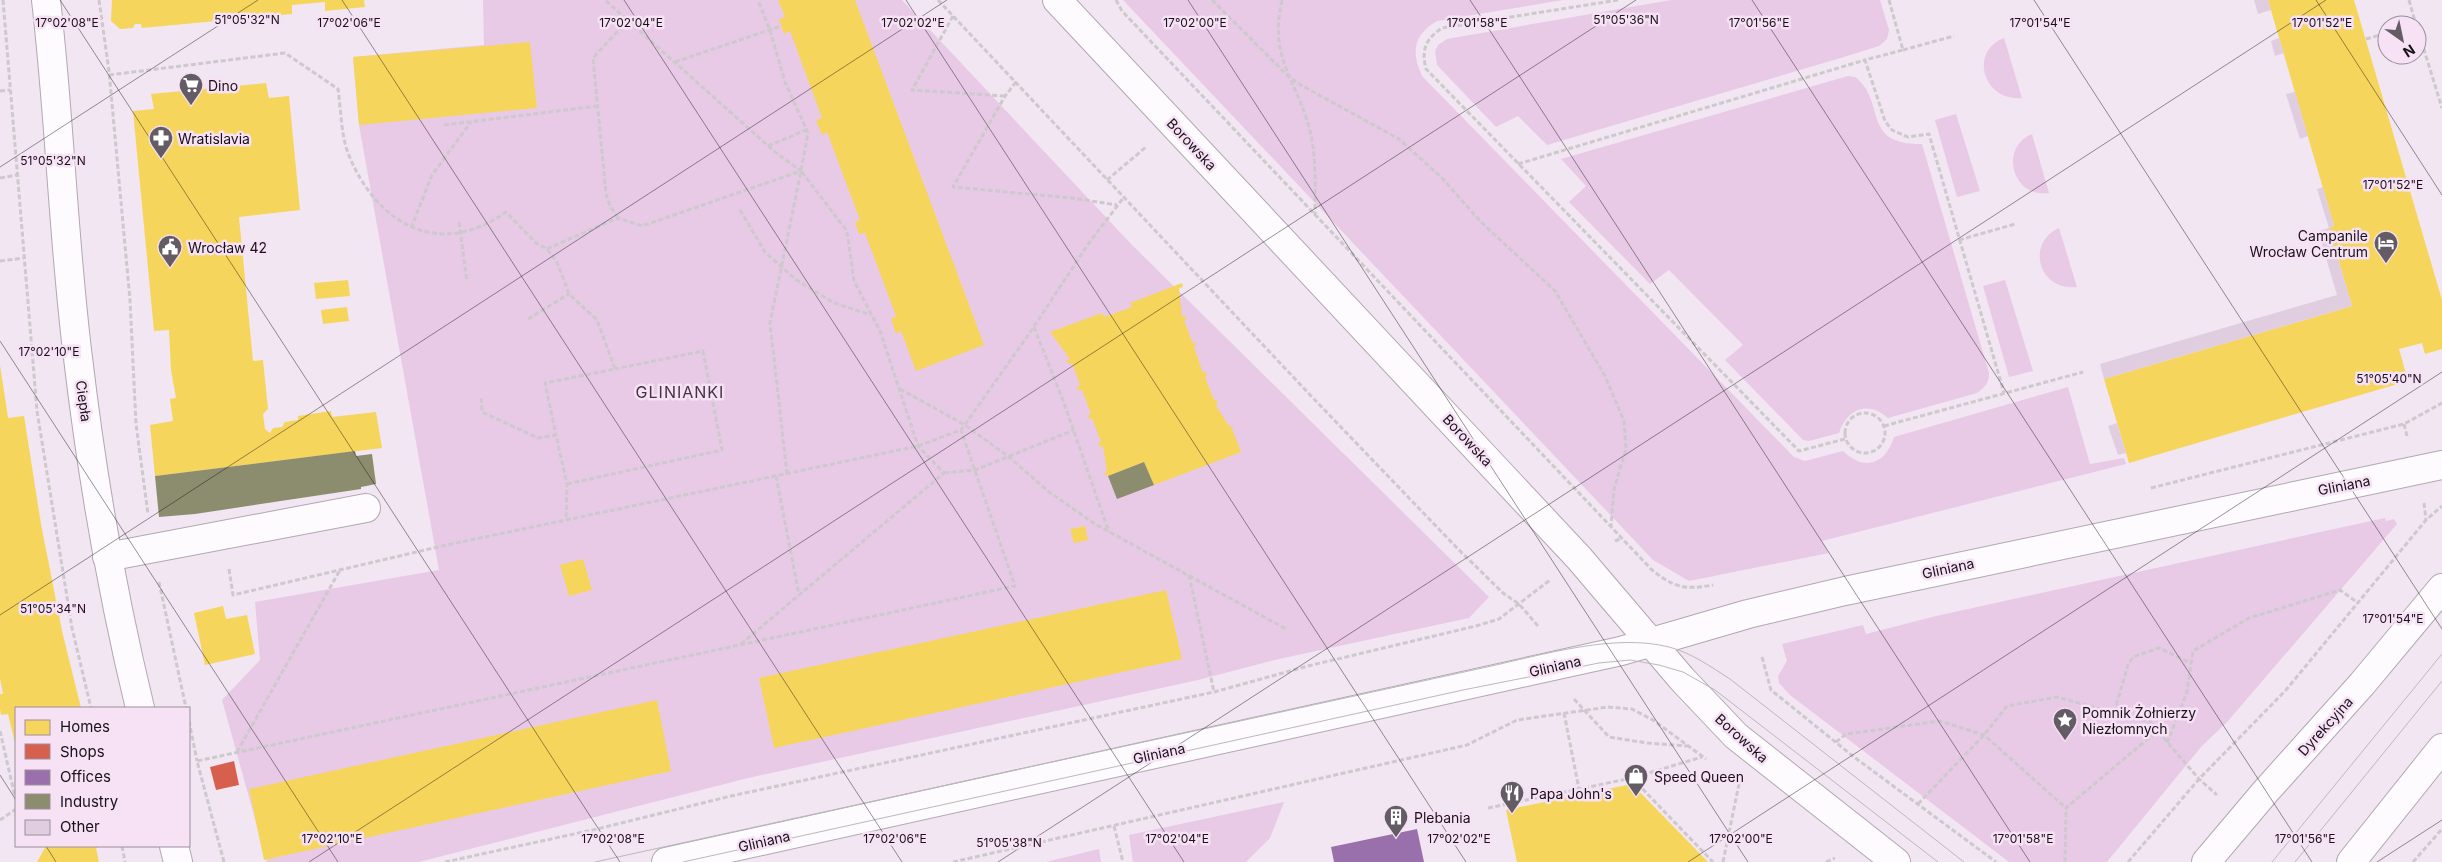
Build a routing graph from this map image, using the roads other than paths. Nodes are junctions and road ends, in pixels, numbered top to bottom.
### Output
1 (46, 0) edge
2 (1057, 0) edge
3 (2442, 465) edge
4 (366, 508) dead end
5 (106, 556) junction
6 (2442, 588) edge
7 (1651, 643) junction
8 (140, 707) edge
9 (2442, 748) edge
10 (174, 847) edge
11 (178, 862) edge
12 (666, 862) edge
13 (1896, 862) edge
14 (2206, 862) edge
15 (2351, 862) edge

1 - 5 street, Ciepła
2 - 7 street, Borowska
3 - 7 street, Gliniana
4 - 5 street
5 - 8 street, Ciepła
6 - 14 street, Dyrekcyjna
7 - 12 street, Gliniana
7 - 13 street, Borowska
9 - 15 street
10 - 11 street

